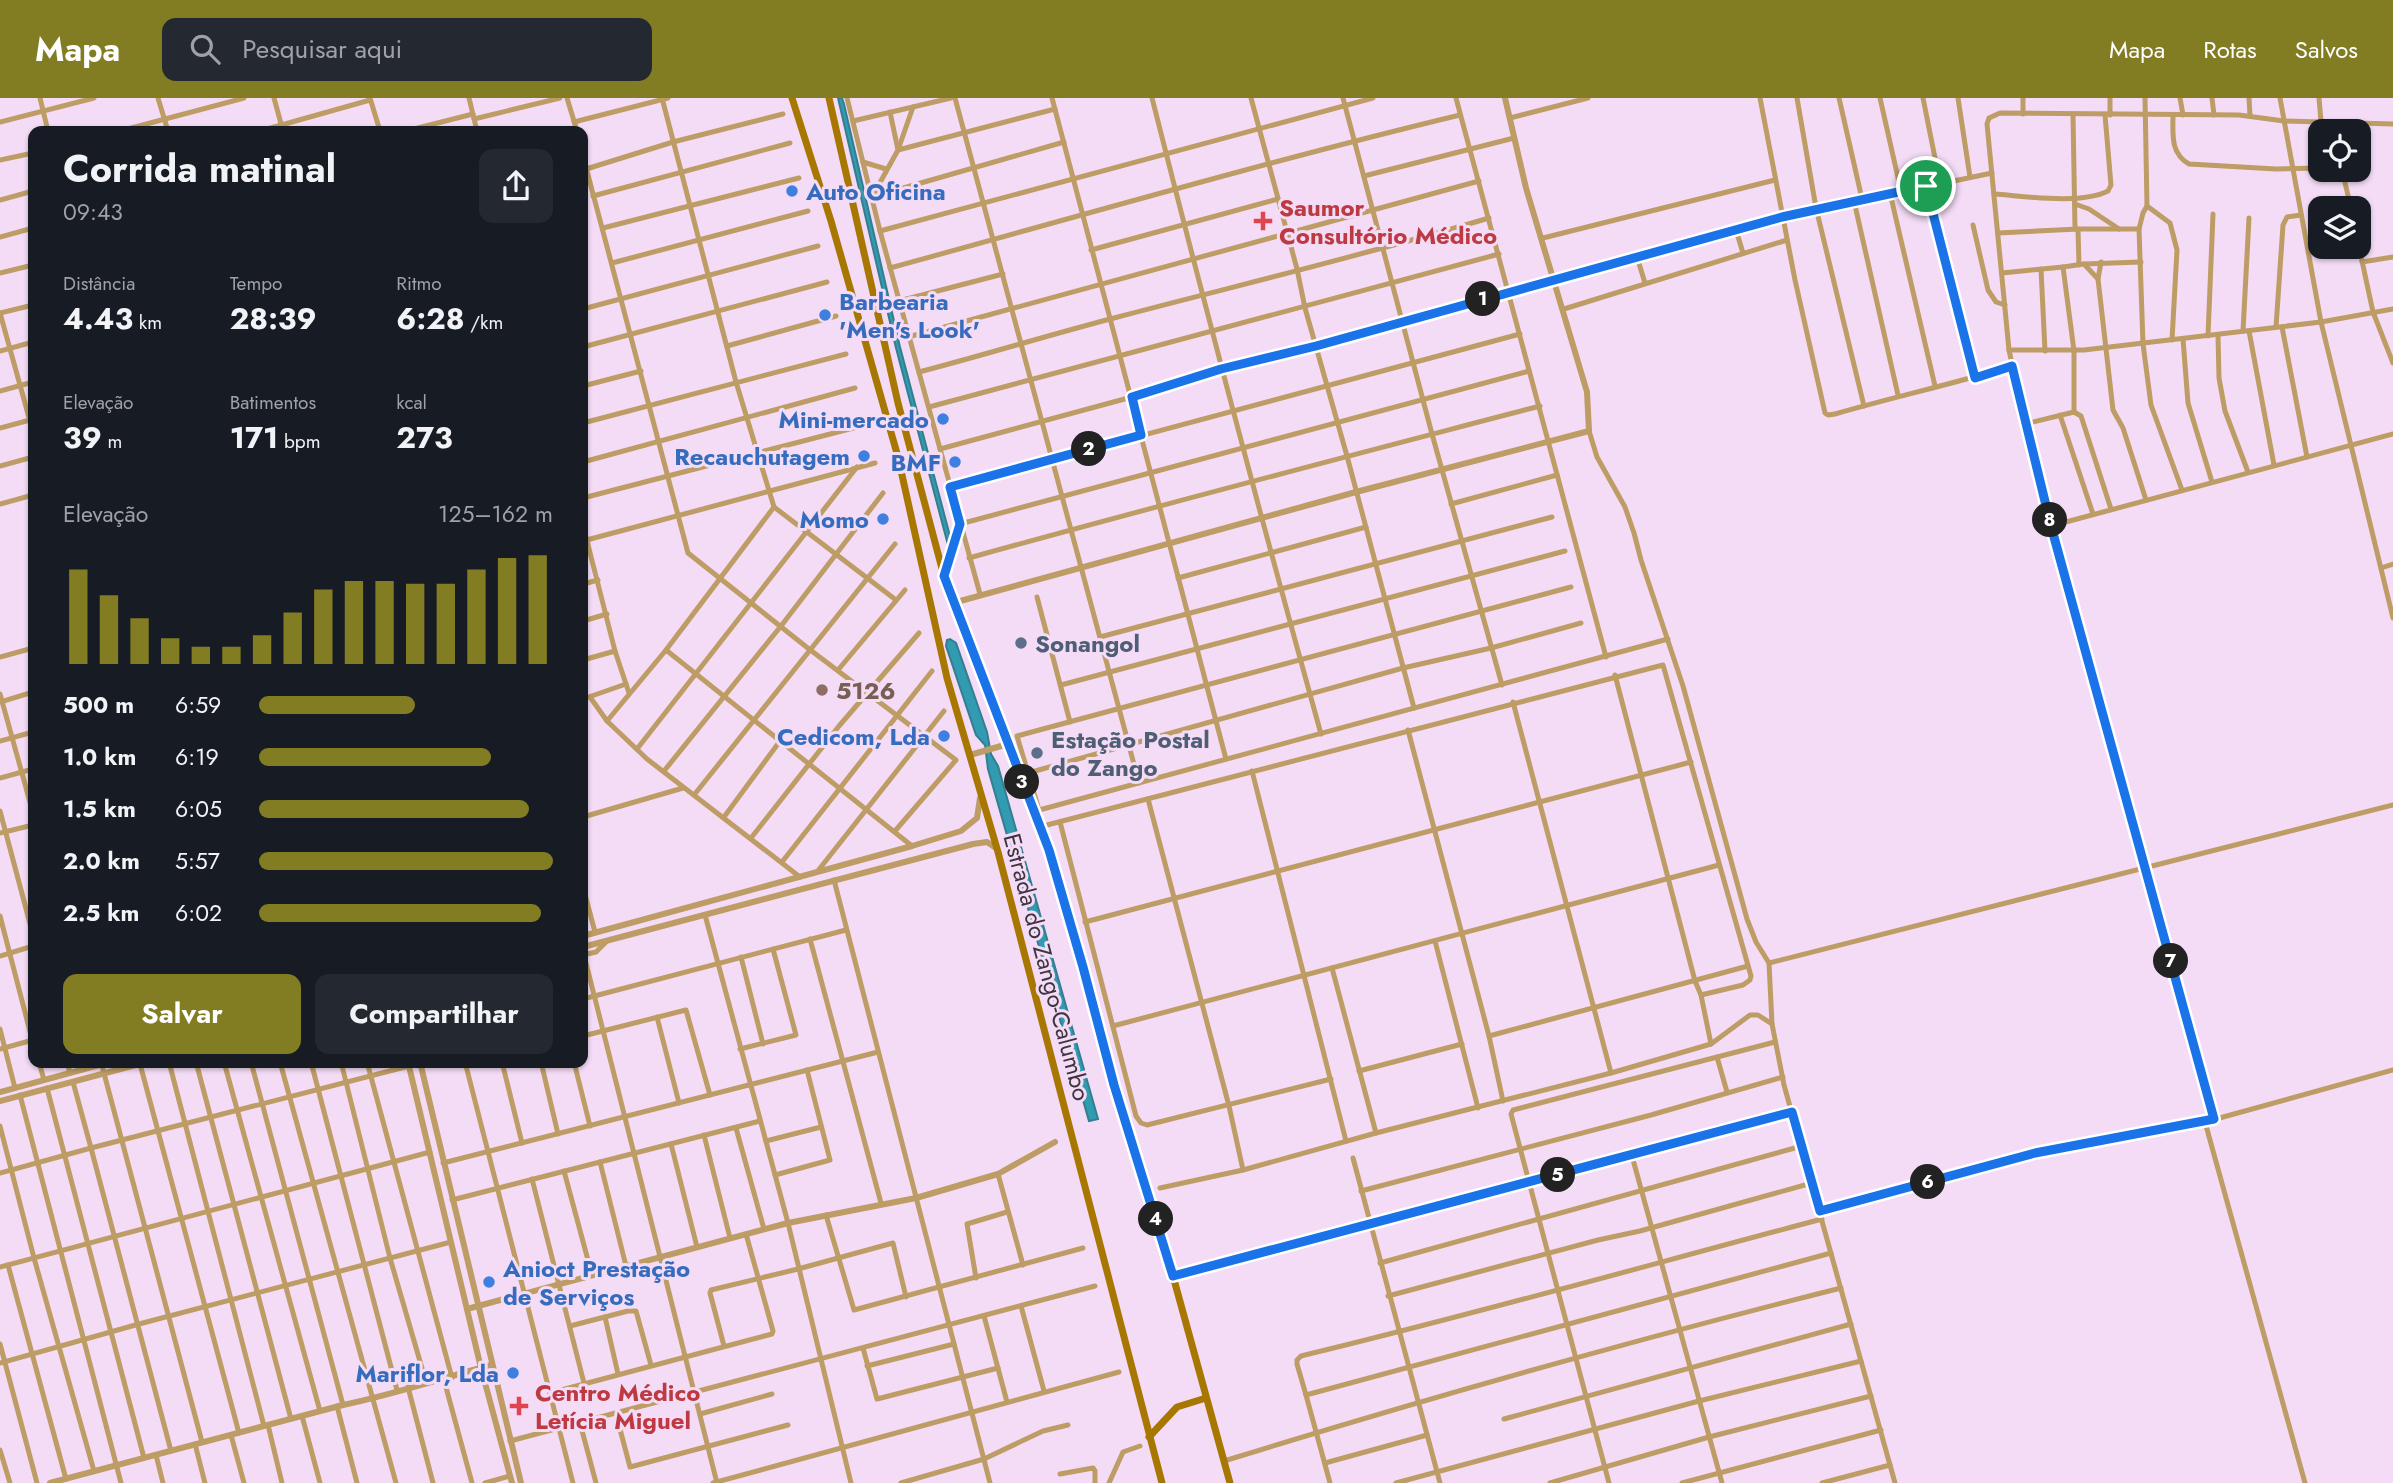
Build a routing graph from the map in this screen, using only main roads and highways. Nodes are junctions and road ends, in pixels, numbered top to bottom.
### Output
1 (792, 98) edge
2 (829, 98) edge
3 (1206, 1398) junction
4 (1149, 1437) junction
5 (1162, 1483) edge
6 (1230, 1483) edge

1 - 4 main road, Estrada do Zango-Calumbo
2 - 3 main road, Estrada do Zango-Calumbo
3 - 4 main road
3 - 6 main road, Estrada do Zango-Calumbo
4 - 5 main road, Estrada do Zango-Calumbo

